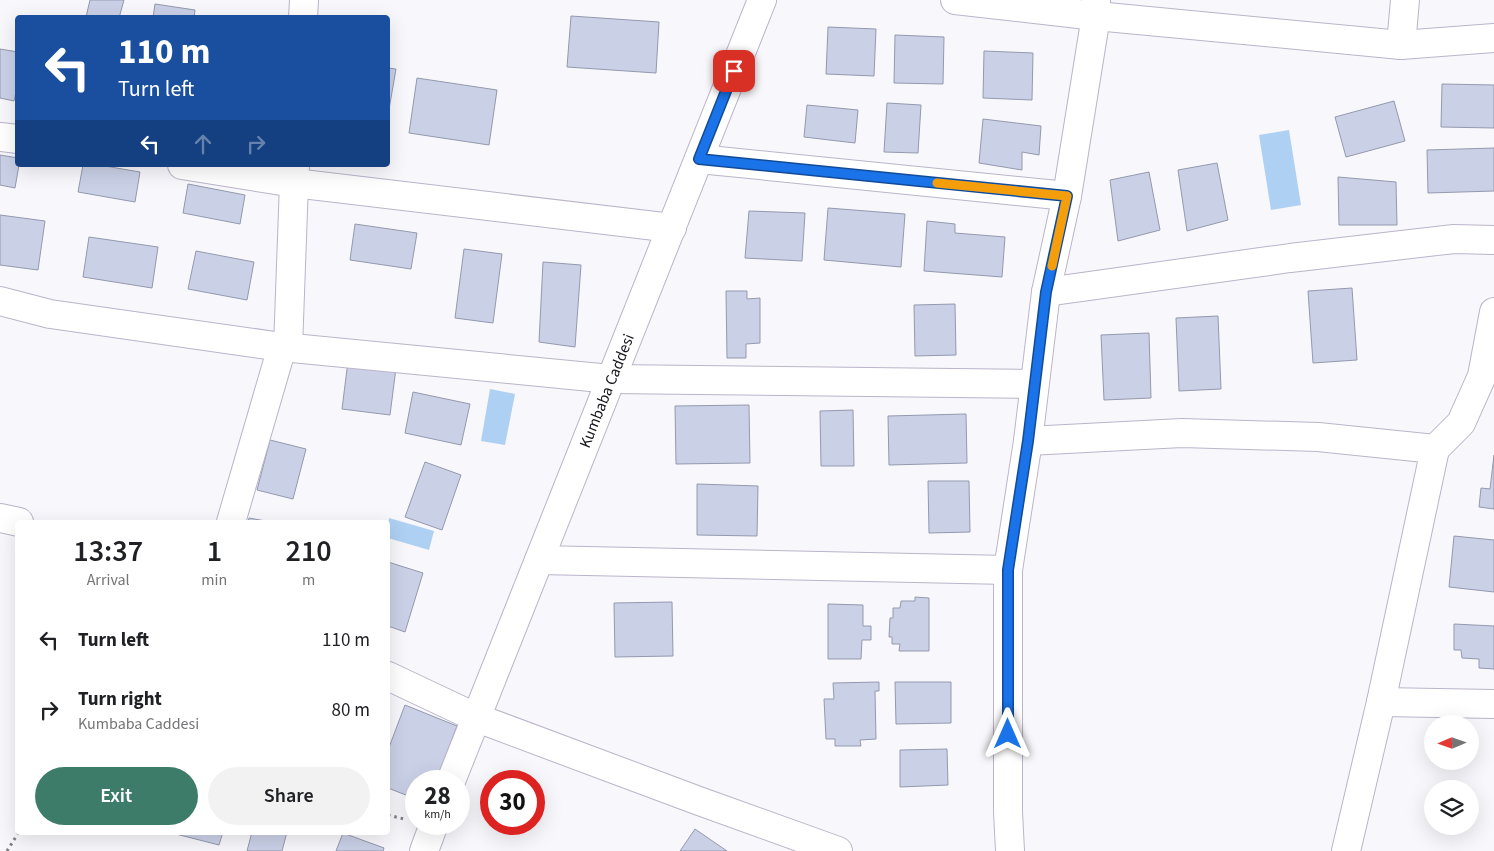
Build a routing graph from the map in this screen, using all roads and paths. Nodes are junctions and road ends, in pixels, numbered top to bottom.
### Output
1 (304, 0) edge
2 (762, 0) edge
3 (954, 0) edge
4 (1405, 0) edge
5 (1096, 8) edge
6 (303, 15) edge
7 (1494, 38) edge
8 (1401, 45) junction
9 (0, 137) edge
10 (15, 139) edge
11 (699, 159) junction
12 (207, 167) edge
13 (295, 174) edge
14 (1067, 196) junction
15 (672, 228) junction
16 (1494, 240) edge
17 (1046, 292) junction
18 (0, 301) edge
19 (1494, 312) edge
20 (285, 347) junction
21 (611, 379) junction
22 (1034, 384) junction
23 (1028, 441) junction
24 (1436, 449) junction
25 (0, 518) edge
26 (231, 520) edge
27 (15, 521) edge
28 (539, 560) junction
29 (1008, 570) junction
30 (390, 677) edge
31 (1381, 702) junction
32 (1494, 704) edge
33 (476, 718) junction
34 (455, 770) edge
35 (17, 835) edge
36 (430, 835) edge
37 (7, 851) edge
38 (424, 851) edge
39 (838, 851) edge
40 (1010, 851) edge
41 (1346, 851) edge

1 - 6 street
2 - 11 street, Kumbaba Caddesi
3 - 5 street
4 - 8 street
5 - 8 street
5 - 14 street
7 - 8 street
9 - 10 street
11 - 14 street
11 - 15 street, Kumbaba Caddesi
12 - 13 street
13 - 15 street
13 - 20 street
14 - 17 street
15 - 21 street, Kumbaba Caddesi
16 - 17 street
17 - 22 street
18 - 20 street
19 - 24 street
20 - 21 street
20 - 26 street
21 - 22 street
21 - 28 street, Kumbaba Caddesi
22 - 23 street
23 - 24 street
23 - 29 street
24 - 31 street
25 - 27 street
28 - 29 street
28 - 33 street, Kumbaba Caddesi
29 - 40 street
30 - 33 street
31 - 32 street
31 - 41 street
33 - 34 street, Kumbaba Caddesi
33 - 39 street
35 - 37 path
36 - 38 street

